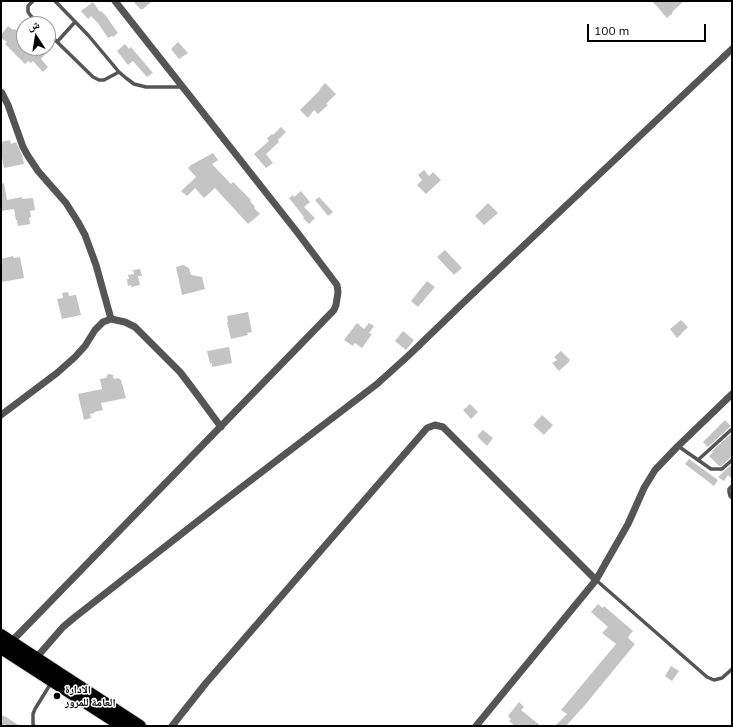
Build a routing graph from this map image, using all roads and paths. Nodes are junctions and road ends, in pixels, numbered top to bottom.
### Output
1 (33, 1) edge
2 (54, 1) edge
3 (114, 1) edge
4 (31, 16) edge
5 (75, 22) junction
6 (57, 42) joint
7 (732, 49) edge
8 (119, 72) junction
9 (182, 87) junction
10 (2, 93) edge
11 (111, 319) junction
12 (732, 394) edge
13 (1, 415) edge
14 (220, 427) junction
15 (732, 429) edge
16 (678, 446) junction
17 (698, 460) junction
18 (732, 460) edge
19 (732, 486) edge
20 (732, 498) edge
21 (596, 580) junction
22 (4, 642) edge
23 (36, 658) junction
24 (732, 669) edge
25 (55, 677) junction
26 (114, 724) edge
27 (34, 726) edge
28 (140, 726) edge
29 (172, 726) edge
30 (476, 726) edge

1 - 4 lane
2 - 5 lane
3 - 9 street
5 - 6 lane
5 - 8 lane
6 - 8 lane
7 - 23 street
8 - 9 lane
9 - 14 street
10 - 11 street
11 - 13 street
11 - 14 street
12 - 16 street
14 - 22 street
15 - 17 lane
16 - 17 lane
16 - 21 street
17 - 18 lane
19 - 20 lane
21 - 24 lane
21 - 29 street
21 - 30 street
22 - 23 highway
22 - 25 highway
23 - 25 highway
25 - 26 highway
25 - 27 lane
25 - 28 highway

